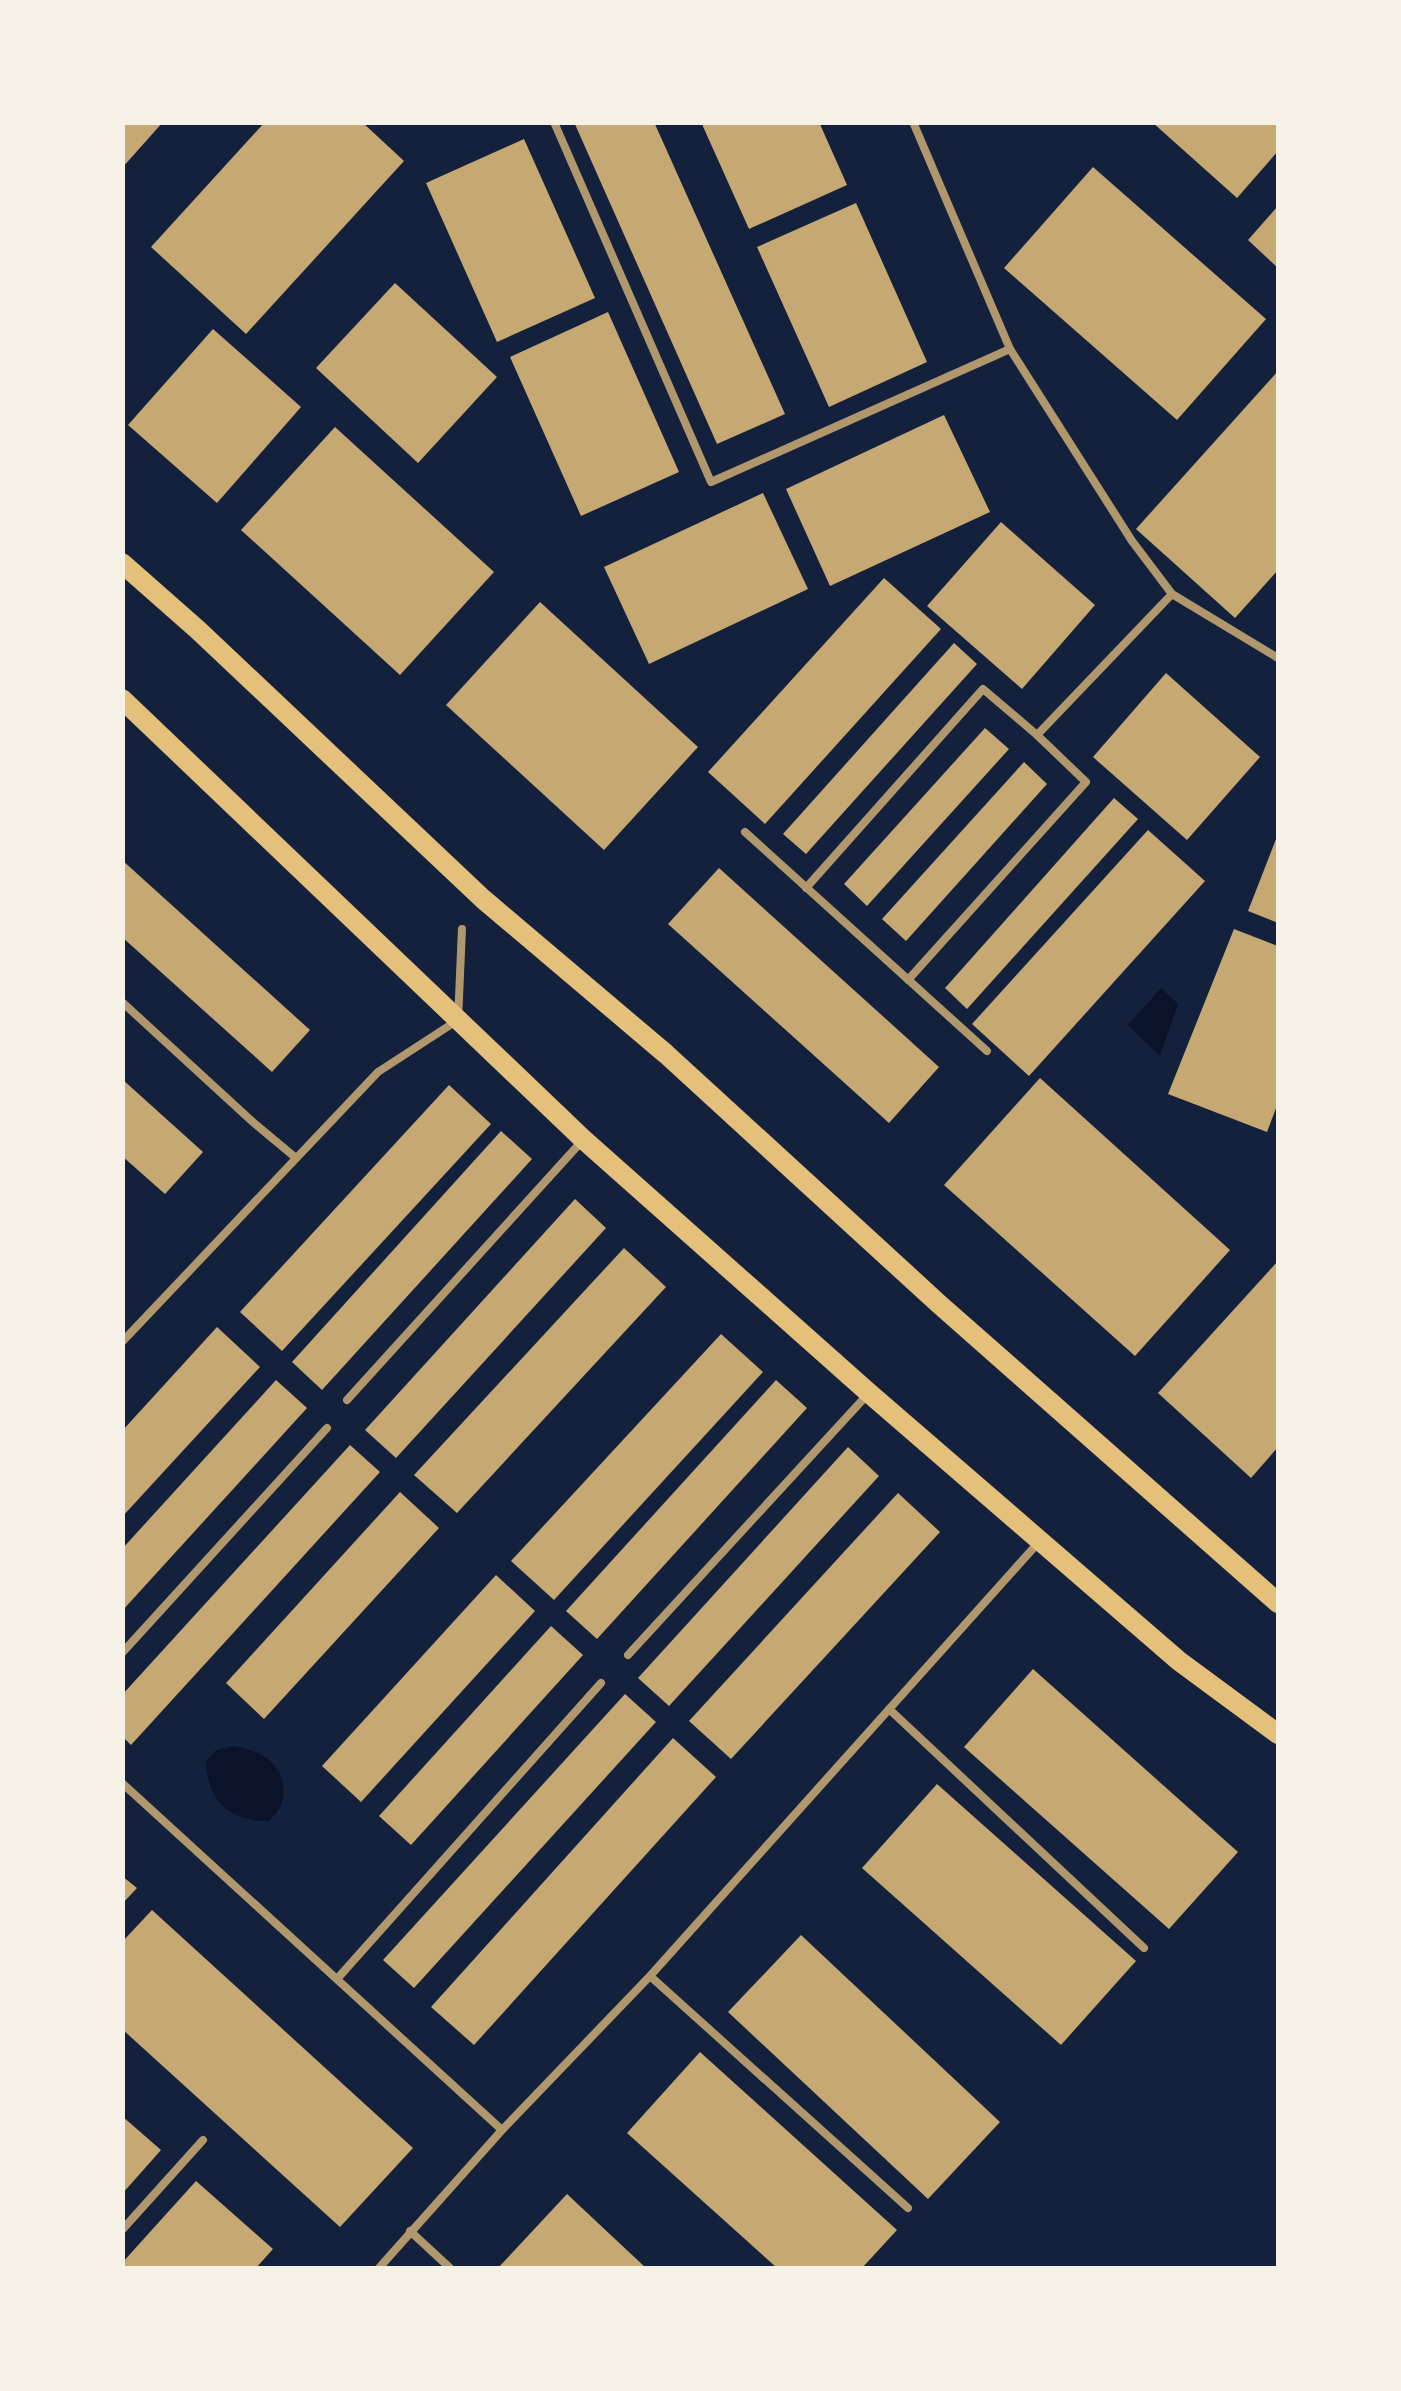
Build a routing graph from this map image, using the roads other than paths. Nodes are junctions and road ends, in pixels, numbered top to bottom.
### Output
1 (554, 122) edge
2 (913, 122) edge
3 (1010, 349) junction
4 (122, 563) edge
5 (1172, 594) junction
6 (1278, 658) edge
7 (122, 700) edge
8 (1038, 735) junction
9 (745, 832) dead end
10 (806, 888) junction
11 (462, 929) dead end
12 (908, 980) junction
13 (122, 1002) edge
14 (458, 1020) junction
15 (988, 1050) dead end
16 (584, 1139) junction
17 (296, 1158) junction
18 (122, 1342) edge
19 (869, 1393) junction
20 (347, 1400) dead end
21 (327, 1428) dead end
22 (1040, 1541) junction
23 (1278, 1603) edge
24 (122, 1653) edge
25 (628, 1656) dead end
26 (601, 1683) dead end
27 (889, 1710) junction
28 (1278, 1734) edge
29 (122, 1783) edge
30 (1144, 1948) dead end
31 (650, 1976) junction
32 (337, 1980) junction
33 (502, 2130) junction
34 (203, 2140) dead end
35 (908, 2208) dead end
36 (122, 2230) edge
37 (410, 2232) junction
38 (379, 2268) edge
39 (450, 2268) edge

1 - 3 lane
2 - 3 lane
3 - 5 lane
4 - 23 main road
5 - 6 lane
5 - 8 lane
7 - 14 main road
8 - 10 lane
8 - 12 lane
9 - 10 lane
10 - 12 lane
11 - 14 lane
12 - 15 lane
13 - 17 lane
14 - 16 main road
14 - 17 lane
16 - 19 main road
16 - 20 lane
17 - 18 lane
19 - 22 main road
19 - 25 lane
21 - 24 lane
22 - 27 lane
22 - 28 main road
26 - 32 lane
27 - 30 lane
27 - 31 lane
29 - 32 lane
31 - 33 lane
31 - 35 lane
32 - 33 lane
33 - 37 lane
34 - 36 lane
37 - 38 lane
37 - 39 lane

